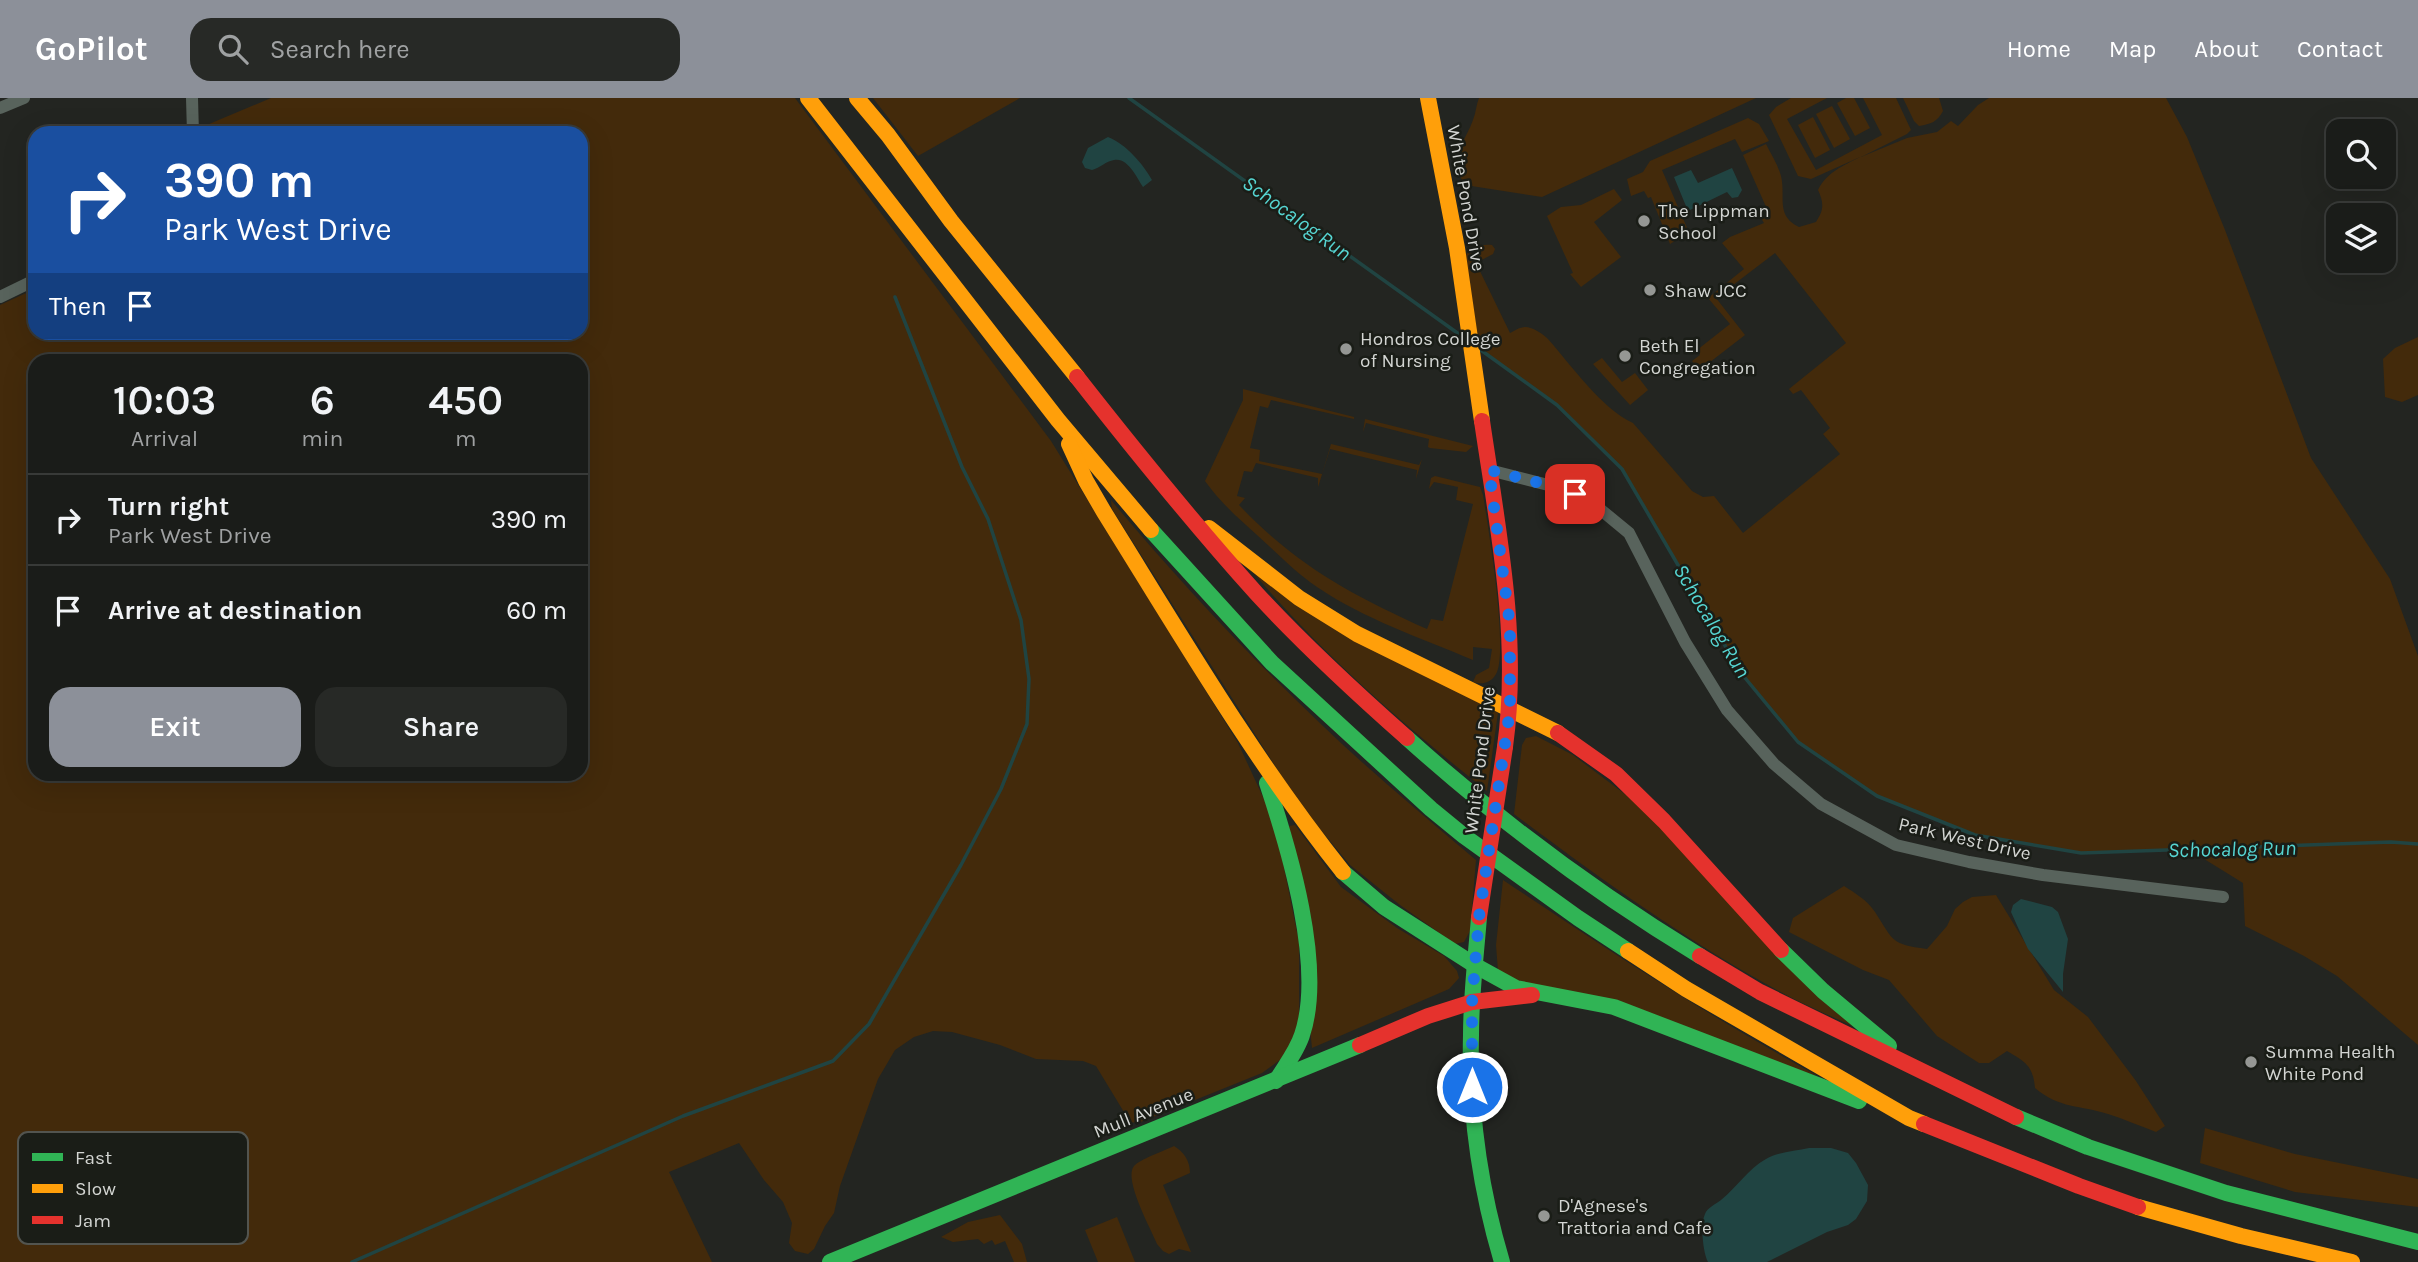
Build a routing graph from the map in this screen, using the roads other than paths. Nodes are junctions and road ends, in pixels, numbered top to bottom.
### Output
1 (24, 98) edge
2 (192, 98) edge
3 (808, 98) edge
4 (857, 98) edge
5 (1428, 98) edge
6 (0, 108) edge
7 (193, 126) edge
8 (28, 283) edge
9 (0, 297) edge
10 (1058, 420) junction
11 (1489, 470) junction
12 (1179, 505) junction
13 (1510, 710) junction
14 (1259, 758) junction
15 (2223, 897) dead end
16 (1476, 966) junction
17 (1551, 995) junction
18 (1472, 1002) junction
19 (1912, 1066) junction
20 (1276, 1081) junction
21 (1909, 1118) junction
22 (2418, 1242) edge
23 (830, 1262) edge
24 (1502, 1262) edge
25 (2352, 1262) edge

1 - 6 street
2 - 7 street
3 - 10 main road
4 - 12 main road
5 - 11 main road, White Pond Drive
8 - 9 street
10 - 14 main road
10 - 21 main road
11 - 13 main road, White Pond Drive
11 - 15 street, Park West Drive
12 - 13 main road
12 - 19 main road
13 - 16 main road, White Pond Drive, bridge
13 - 19 main road
14 - 16 main road
14 - 20 main road
16 - 17 main road
16 - 18 main road, White Pond Drive
17 - 18 main road, Mull Avenue
17 - 21 main road
18 - 20 main road, Mull Avenue
18 - 24 main road, White Pond Drive
19 - 22 main road
20 - 23 main road, Mull Avenue
21 - 25 main road

